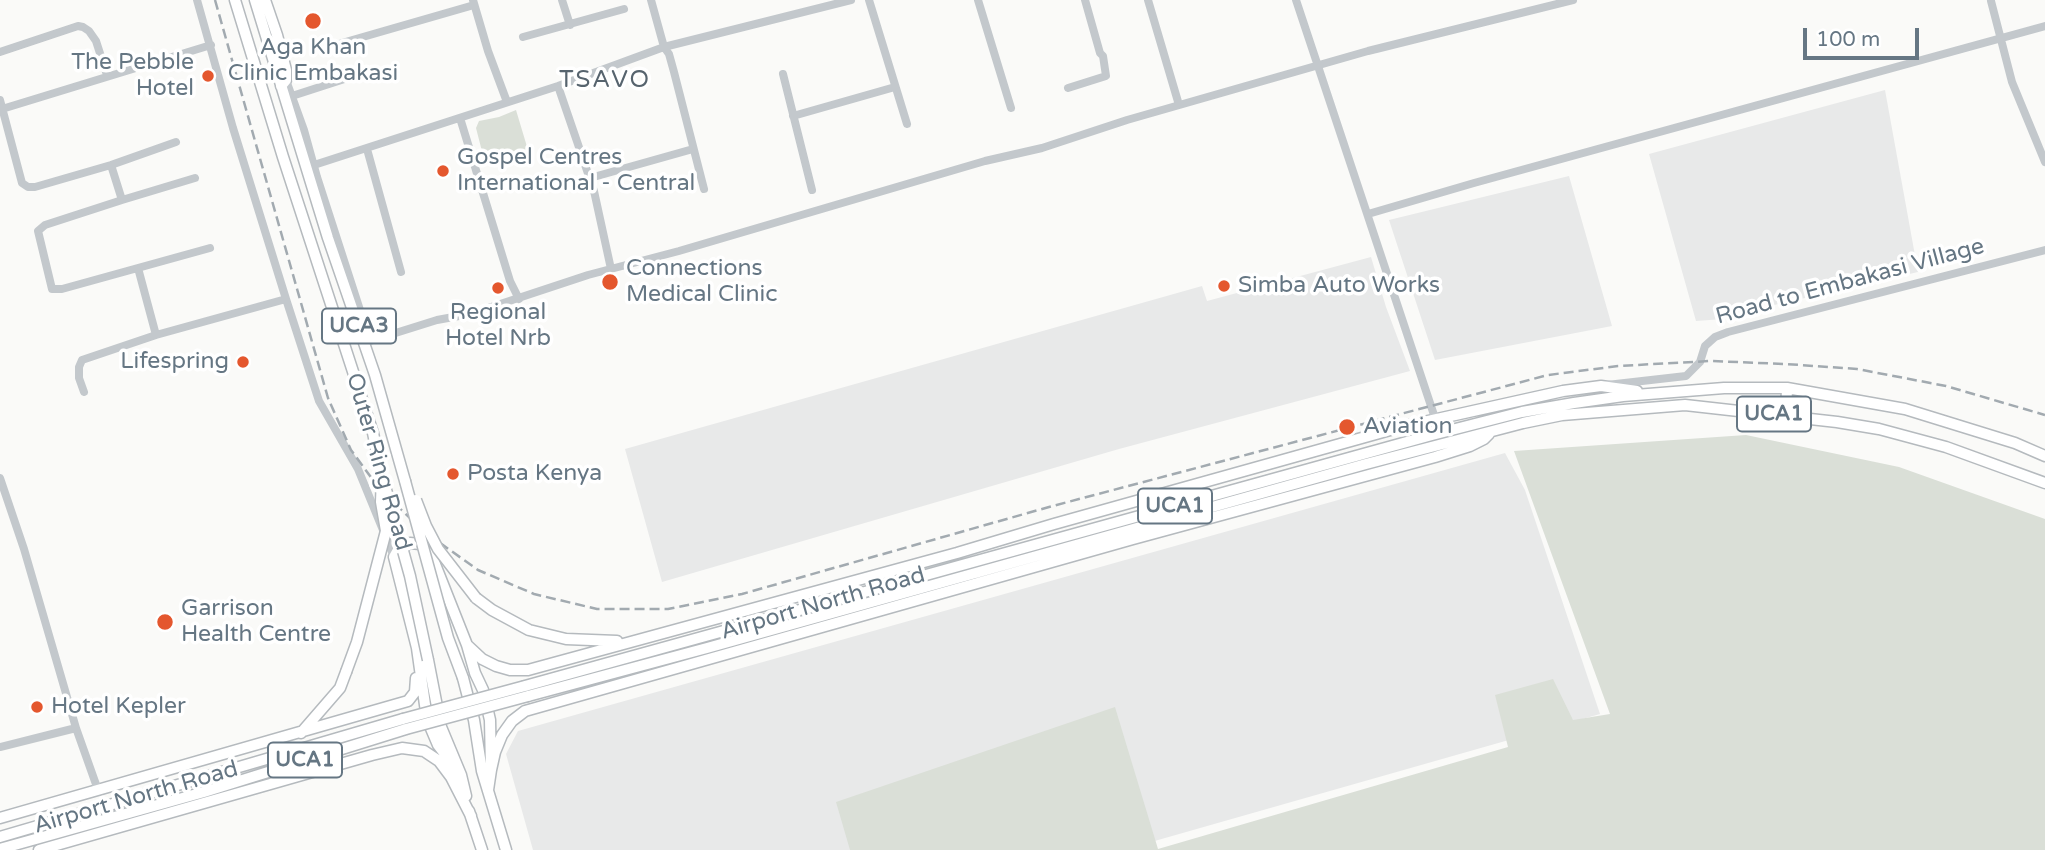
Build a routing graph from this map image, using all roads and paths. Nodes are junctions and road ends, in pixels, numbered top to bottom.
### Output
1 (197, 0) edge
2 (235, 0) edge
3 (255, 0) edge
4 (265, 0) edge
5 (562, 0) edge
6 (651, 0) edge
7 (851, 0) edge
8 (869, 0) edge
9 (978, 0) edge
10 (1085, 0) edge
11 (1147, 0) edge
12 (1296, 0) edge
13 (1573, 0) edge
14 (1991, 1) edge
15 (474, 3) edge
16 (624, 9) dead end
17 (570, 25) junction
18 (2045, 26) edge
19 (523, 37) dead end
20 (2001, 39) junction
21 (342, 43) dead end
22 (211, 45) junction
23 (664, 47) junction
24 (0, 52) edge
25 (1319, 65) junction
26 (360, 74) dead end
27 (783, 74) dead end
28 (107, 75) junction
29 (283, 83) junction
30 (558, 86) junction
31 (895, 87) junction
32 (1068, 88) dead end
33 (292, 96) junction
34 (507, 102) junction
35 (1, 104) edge
36 (1179, 105) junction
37 (1011, 108) dead end
38 (793, 116) junction
39 (460, 118) junction
40 (907, 124) dead end
41 (176, 142) dead end
42 (367, 149) junction
43 (693, 149) junction
44 (2045, 162) edge
45 (111, 165) junction
46 (311, 169) junction
47 (590, 177) junction
48 (195, 178) dead end
49 (704, 189) dead end
50 (811, 190) dead end
51 (122, 200) junction
52 (1368, 214) junction
53 (209, 248) dead end
54 (2045, 250) edge
55 (138, 268) junction
56 (611, 269) junction
57 (401, 272) dead end
58 (286, 299) junction
59 (519, 299) junction
60 (156, 335) junction
61 (1601, 386) junction
62 (1787, 388) junction
63 (83, 392) dead end
64 (1651, 394) junction
65 (1786, 415) junction
66 (1434, 418) junction
67 (1494, 431) junction
68 (2045, 456) edge
69 (382, 476) junction
70 (0, 478) edge
71 (405, 481) junction
72 (2045, 483) edge
73 (2, 490) edge
74 (957, 553) junction
75 (394, 557) junction
76 (853, 595) junction
77 (635, 640) junction
78 (467, 645) junction
79 (417, 648) junction
80 (76, 728) junction
81 (300, 733) junction
82 (0, 747) edge
83 (491, 770) junction
84 (461, 775) junction
85 (98, 790) junction
86 (488, 790) junction
87 (471, 816) junction
88 (0, 818) edge
89 (0, 836) edge
90 (0, 849) edge
91 (39, 850) edge
92 (482, 850) edge
93 (506, 850) edge

1 - 22 street
2 - 69 main road, Outer Ring Road / UCA3
3 - 29 main road, Outer Ring Road / UCA3
4 - 29 main road, UCA3
5 - 17 street
6 - 23 street
7 - 23 street
8 - 31 street
9 - 37 street
10 - 32 street
11 - 36 street
12 - 25 street
13 - 25 street
14 - 20 street
15 - 21 street
15 - 34 street
16 - 17 street
17 - 19 street
18 - 20 street
20 - 44 street
20 - 52 street
22 - 28 street
22 - 58 street
23 - 30 street
23 - 43 street
24 - 28 street
25 - 36 street
25 - 52 street
26 - 33 street
27 - 38 street
28 - 35 street
29 - 33 street
29 - 46 main road, Outer Ring Road / UCA3
30 - 34 street
30 - 47 street
31 - 38 street
31 - 40 street
33 - 46 street
34 - 39 street
35 - 45 street
36 - 56 street
38 - 50 street
39 - 42 street
39 - 59 street
41 - 45 street
42 - 46 street
42 - 57 street
43 - 47 street
43 - 49 street
45 - 51 street
46 - 59 street
46 - 71 main road, Outer Ring Road / UCA3
47 - 56 street
48 - 51 street
51 - 55 street
52 - 66 street
53 - 55 street
54 - 61 street, Road to Embakasi Village
55 - 60 street
56 - 59 street
58 - 60 street
58 - 75 street
60 - 63 street
61 - 64 main road, Airport North Road / UCA1
61 - 66 main road, Airport North Road / UCA1
62 - 64 main road, Airport North Road / UCA1
62 - 65 main road
62 - 68 main road, Airport North Road / UCA1
64 - 76 main road, Airport North Road / UCA1
65 - 67 main road, Airport North Road / UCA1
65 - 72 main road, Airport North Road / UCA1
66 - 74 main road, Airport North Road / UCA1
67 - 83 main road, Airport North Road / UCA1
67 - 90 main road, Airport North Road / UCA1, bridge
69 - 81 main road, bridge
69 - 84 main road, Outer Ring Road / UCA3, bridge
70 - 73 street
71 - 77 main road, bridge
71 - 86 main road, Outer Ring Road / UCA3, bridge
73 - 80 street
74 - 76 main road
74 - 77 main road, Airport North Road / UCA1
75 - 78 main road
75 - 79 main road, UCA1
76 - 89 main road, Airport North Road / UCA1, bridge
77 - 78 main road, Airport North Road / UCA1
78 - 83 main road
79 - 81 main road, Airport North Road / UCA1
79 - 84 main road
80 - 82 street
80 - 85 street
81 - 85 main road, Airport North Road / UCA1
83 - 86 main road
84 - 87 main road, UCA3
85 - 88 main road, Airport North Road / UCA1
86 - 93 main road, UCA3
87 - 91 main road, Airport North Road / UCA1
87 - 92 main road

